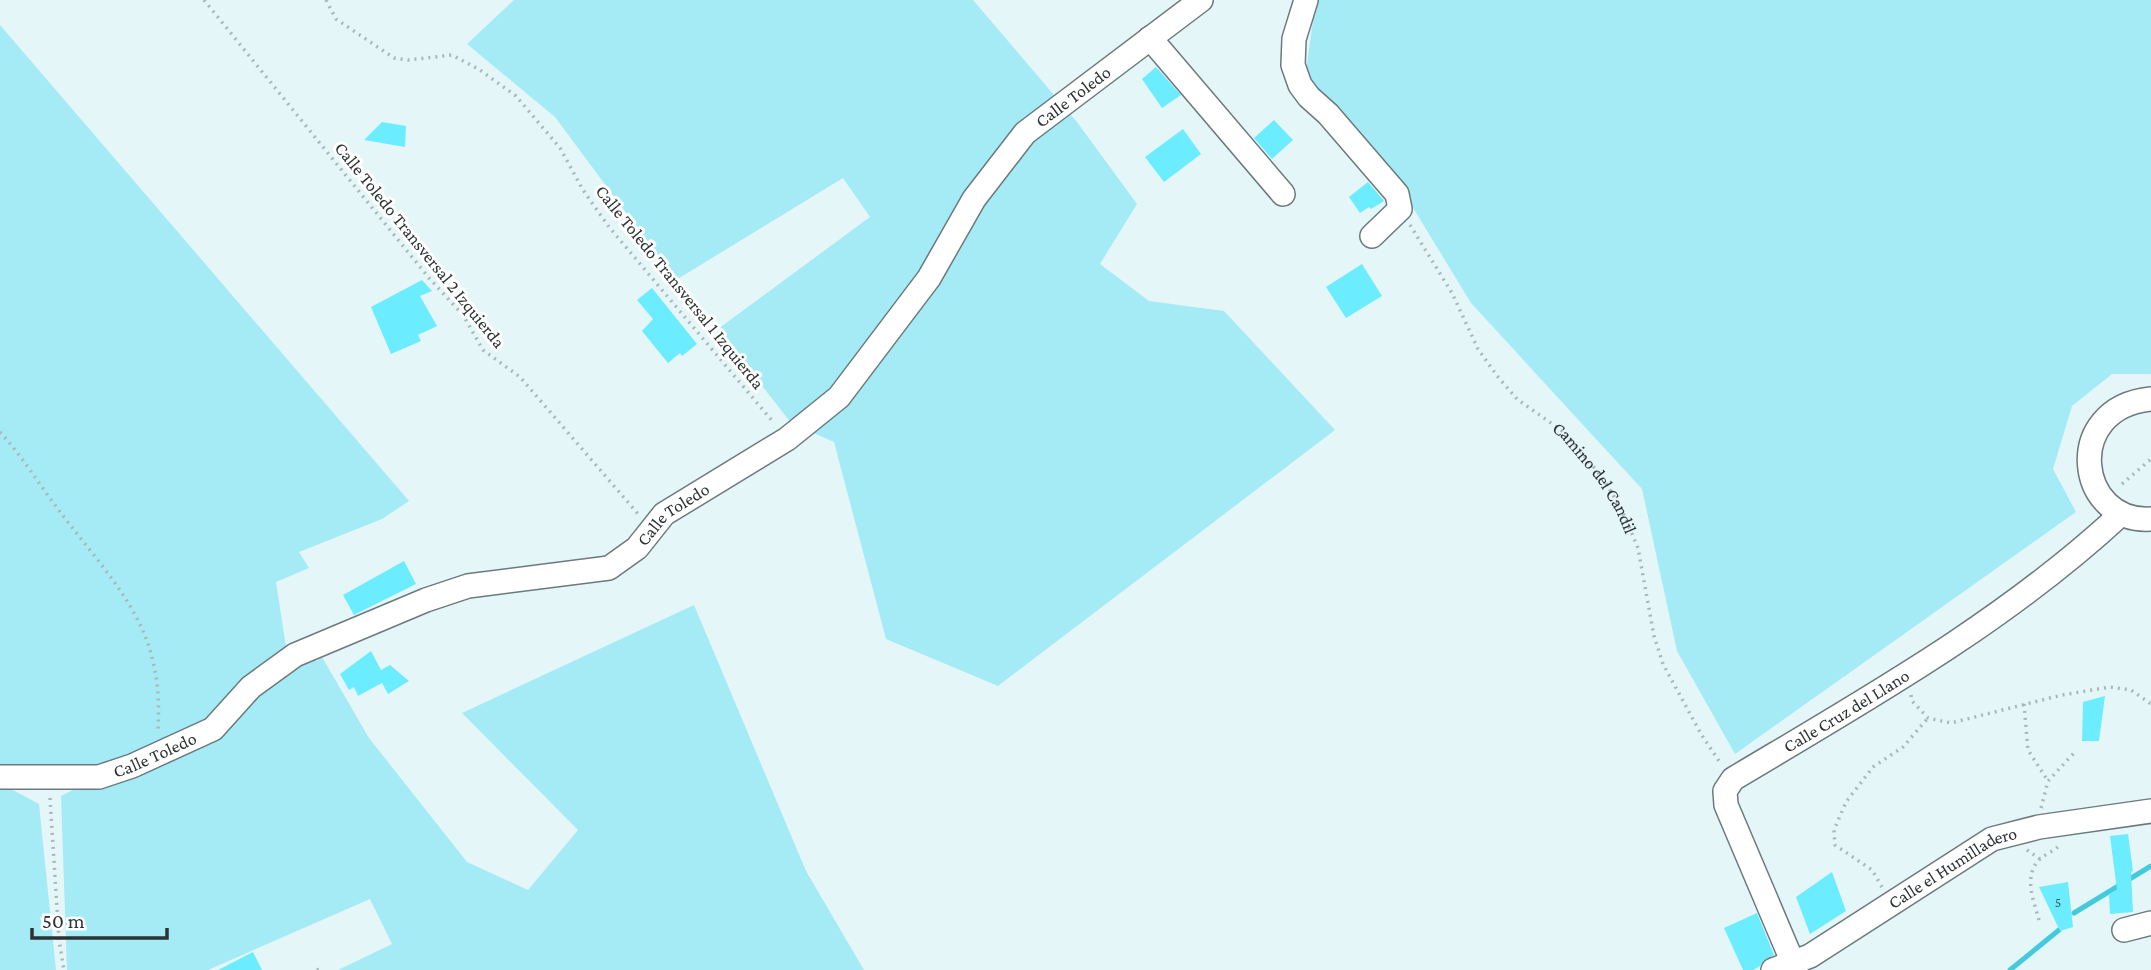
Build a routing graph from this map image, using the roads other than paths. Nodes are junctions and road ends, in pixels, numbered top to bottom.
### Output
1 (1201, 0) edge
2 (1306, 0) edge
3 (1150, 38) junction
4 (1283, 194) dead end
5 (1372, 236) dead end
6 (2151, 399) edge
7 (2121, 513) junction
8 (2151, 519) edge
9 (0, 777) edge
10 (2151, 811) edge
11 (2151, 923) edge
12 (2124, 930) dead end
13 (1787, 968) edge

1 - 3 street, Calle Toledo
2 - 5 street
3 - 4 street
3 - 9 street, Calle Toledo
6 - 7 street
7 - 8 street
7 - 13 street, Calle Cruz del Llano
10 - 13 street, Calle el Humilladero
11 - 12 street

